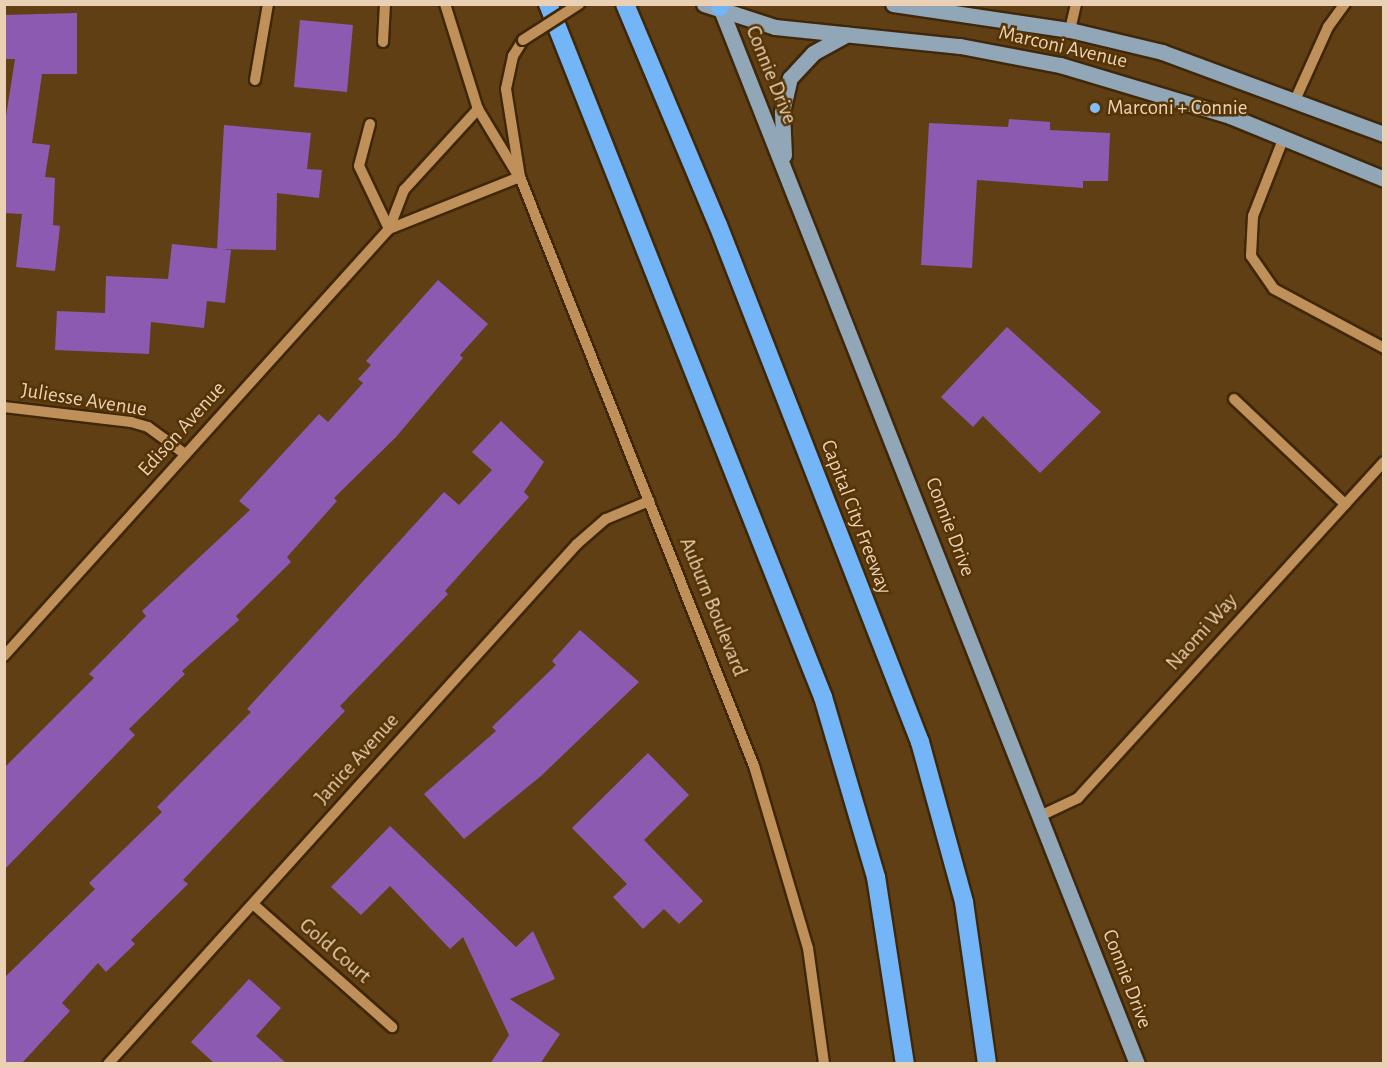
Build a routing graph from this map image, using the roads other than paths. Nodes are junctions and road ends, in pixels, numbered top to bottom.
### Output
1 (268, 4) edge
2 (385, 4) edge
3 (445, 4) edge
4 (548, 4) edge
5 (579, 4) edge
6 (625, 4) edge
7 (893, 4) edge
8 (1076, 4) edge
9 (1345, 4) edge
10 (718, 5) edge
11 (1070, 30) junction
12 (846, 35) junction
13 (383, 42) dead end
14 (255, 80) dead end
15 (1296, 98) junction
16 (478, 109) junction
17 (370, 124) dead end
18 (1383, 134) edge
19 (1284, 137) junction
20 (785, 167) junction
21 (520, 177) junction
22 (1383, 179) edge
23 (389, 229) junction
24 (1383, 348) edge
25 (1234, 399) dead end
26 (4, 407) edge
27 (185, 454) junction
28 (1383, 462) edge
29 (650, 501) junction
30 (1345, 504) junction
31 (4, 656) edge
32 (1040, 816) junction
33 (253, 904) junction
34 (392, 1027) dead end
35 (108, 1064) edge
36 (824, 1064) edge
37 (905, 1064) edge
38 (987, 1064) edge
39 (1137, 1064) edge

1 - 14 street
2 - 13 street
3 - 16 street, Auburn Boulevard
4 - 37 highway
5 - 21 street, Auburn Boulevard, bridge
6 - 38 highway, Capital City Freeway
7 - 11 main road, Marconi Avenue
8 - 11 street
9 - 15 street
10 - 12 main road, Marconi Avenue
10 - 20 main road, Connie Drive
11 - 15 main road, Marconi Avenue
12 - 19 main road, Marconi Avenue
12 - 20 main road
15 - 18 main road, Marconi Avenue
16 - 21 street, Auburn Boulevard
16 - 23 street, Edison Avenue
17 - 23 street
19 - 22 main road, Marconi Avenue
19 - 24 street
20 - 32 main road, Connie Drive
21 - 23 street, Edison Avenue
21 - 29 street, Auburn Boulevard
23 - 27 street, Edison Avenue
25 - 30 street
26 - 27 street, Juliesse Avenue
27 - 31 street, Edison Avenue
28 - 30 street, Naomi Way
29 - 33 street, Janice Avenue
29 - 36 street, Auburn Boulevard
30 - 32 street, Naomi Way
32 - 39 main road, Connie Drive
33 - 34 street, Gold Court
33 - 35 street, Janice Avenue

